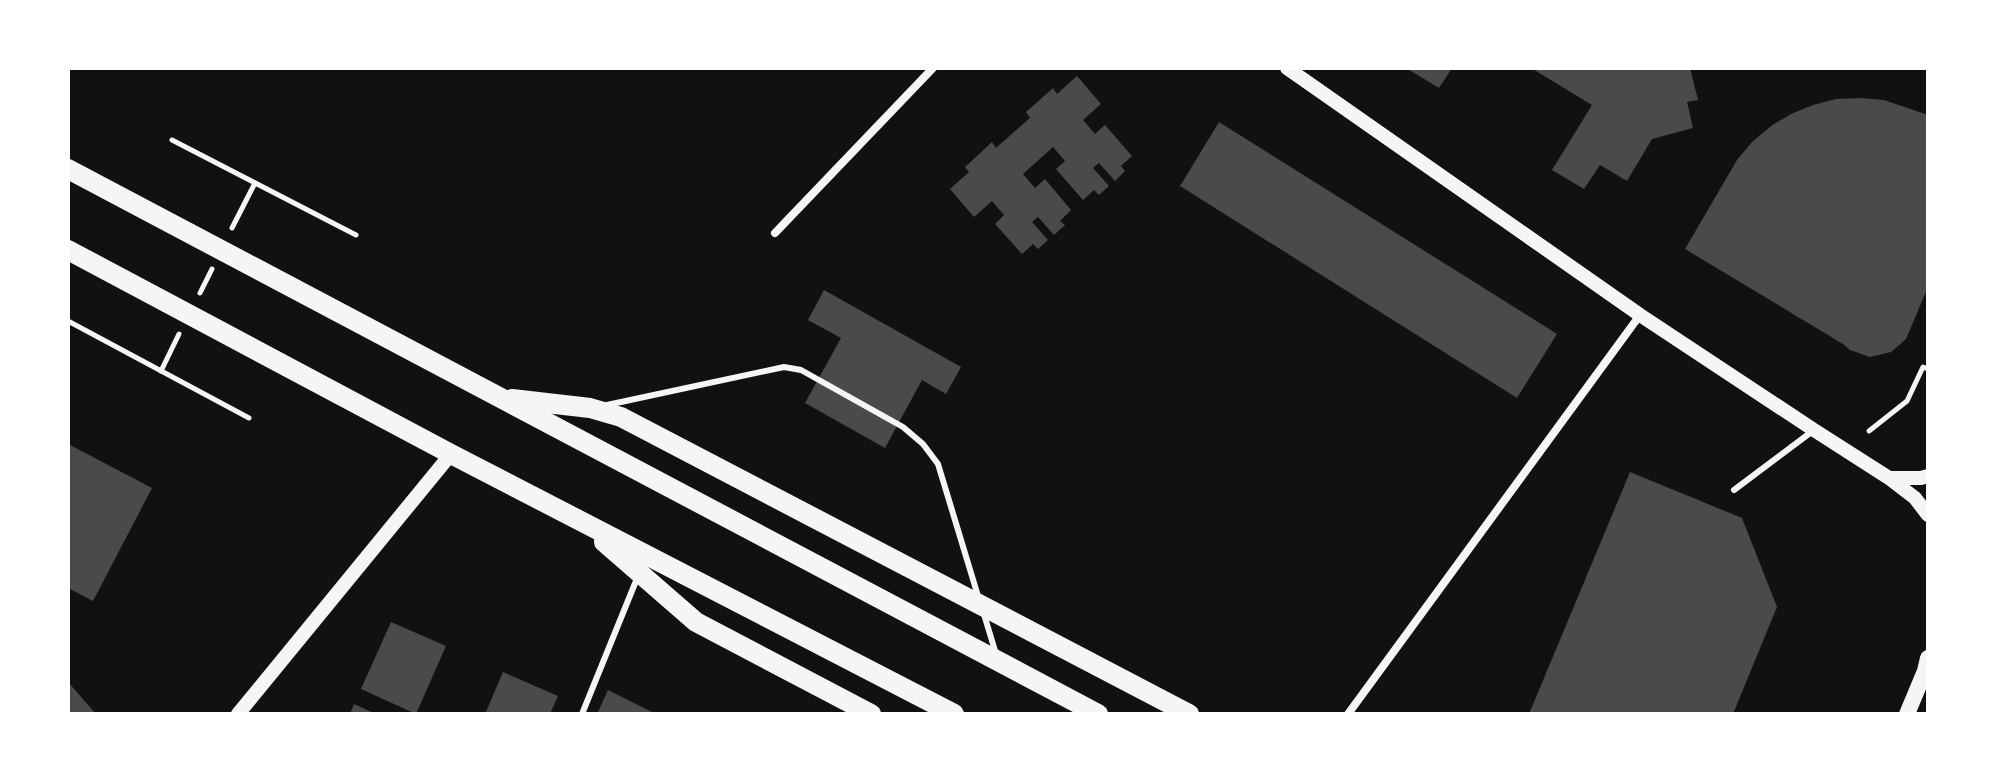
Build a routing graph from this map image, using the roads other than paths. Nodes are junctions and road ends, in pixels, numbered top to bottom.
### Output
1 (933, 68) edge
2 (1287, 68) edge
3 (68, 169) edge
4 (775, 233) dead end
5 (68, 250) edge
6 (1640, 315) junction
7 (500, 398) junction
8 (590, 408) junction
9 (1814, 430) junction
10 (451, 454) junction
11 (1928, 476) edge
12 (1889, 478) junction
13 (1734, 490) dead end
14 (1928, 515) edge
15 (580, 521) junction
16 (639, 572) junction
17 (981, 605) junction
18 (1928, 658) edge
19 (998, 661) junction
20 (238, 714) edge
21 (582, 714) edge
22 (871, 714) edge
23 (954, 714) edge
24 (1098, 714) edge
25 (1189, 714) edge
26 (1348, 714) edge
27 (1907, 714) edge

1 - 4 street
2 - 6 street
3 - 7 main road
5 - 10 main road
6 - 9 street
6 - 26 street
7 - 8 main road
7 - 19 main road
8 - 17 main road
8 - 17 lane
9 - 12 street
9 - 13 lane
10 - 15 main road
10 - 20 street
11 - 12 street
12 - 14 street
15 - 16 main road
15 - 23 main road
16 - 21 lane
16 - 22 main road
17 - 19 lane
17 - 25 main road
18 - 27 main road
19 - 24 main road

